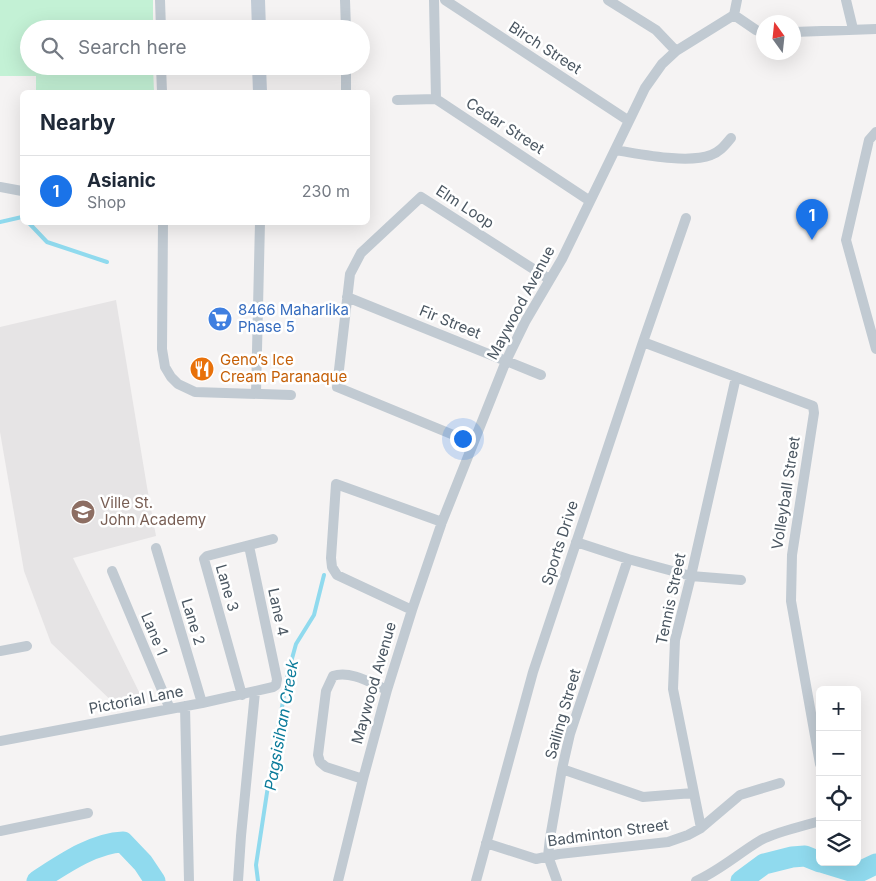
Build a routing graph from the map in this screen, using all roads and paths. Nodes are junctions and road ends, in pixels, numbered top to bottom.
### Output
1 (160, 0) edge
2 (258, 0) edge
3 (345, 0) edge
4 (434, 0) edge
5 (445, 0) edge
6 (608, 0) edge
7 (737, 0) edge
8 (846, 0) edge
9 (734, 14) junction
10 (161, 20) edge
11 (259, 20) edge
12 (346, 20) edge
13 (853, 29) junction
14 (876, 29) edge
15 (756, 30) edge
16 (801, 32) edge
17 (676, 51) junction
18 (161, 75) edge
19 (259, 75) edge
20 (346, 75) edge
21 (162, 90) edge
22 (260, 90) edge
23 (346, 90) edge
24 (436, 99) junction
25 (396, 100) dead end
26 (629, 121) junction
27 (876, 132) edge
28 (732, 138) dead end
29 (615, 150) junction
30 (0, 187) edge
31 (20, 191) edge
32 (590, 201) junction
33 (686, 218) dead end
34 (163, 225) edge
35 (260, 225) edge
36 (549, 279) junction
37 (346, 297) junction
38 (643, 342) junction
39 (876, 349) edge
40 (506, 360) junction
41 (541, 375) dead end
42 (736, 377) junction
43 (256, 393) junction
44 (291, 395) dead end
45 (473, 443) junction
46 (442, 522) junction
47 (273, 539) dead end
48 (576, 542) junction
49 (249, 546) junction
50 (156, 548) dead end
51 (628, 559) junction
52 (112, 571) dead end
53 (691, 576) junction
54 (741, 580) dead end
55 (412, 610) junction
56 (28, 646) dead end
57 (0, 651) edge
58 (276, 684) joint
59 (387, 690) junction
60 (255, 692) junction
61 (242, 694) junction
62 (202, 704) junction
63 (185, 706) junction
64 (170, 709) junction
65 (0, 741) edge
66 (816, 742) edge
67 (562, 769) junction
68 (363, 779) junction
69 (780, 783) dead end
70 (693, 793) junction
71 (88, 813) dead end
72 (816, 823) edge
73 (701, 828) junction
74 (0, 831) edge
75 (486, 843) junction
76 (548, 856) junction
77 (189, 881) edge
78 (238, 881) edge
79 (338, 881) edge
80 (476, 881) edge
81 (557, 881) edge
82 (696, 881) edge

1 - 10 street
2 - 11 street
3 - 12 street
4 - 24 street
5 - 26 street, Birch Street
6 - 17 street
7 - 9 street
8 - 13 street
9 - 15 street
9 - 17 street, Maywood Avenue
13 - 14 street
13 - 16 street
17 - 26 street, Maywood Avenue
18 - 21 street
19 - 22 street
20 - 23 street
24 - 25 street
24 - 32 street, Cedar Street
26 - 29 street, Maywood Avenue
27 - 39 street
28 - 29 street
29 - 32 street, Maywood Avenue
30 - 31 street
32 - 36 street, Maywood Avenue
33 - 38 street, Sports Drive
34 - 43 street
35 - 43 street
36 - 37 street, Elm Loop
36 - 40 street, Maywood Avenue
37 - 40 street, Fir Street
37 - 45 street, Elm Loop
38 - 42 street, Volleyball Street
38 - 48 street, Sports Drive
40 - 41 street, Fir Street
40 - 45 street, Maywood Avenue
42 - 53 street, Tennis Street
42 - 66 street, Volleyball Street
43 - 44 street
45 - 46 street, Maywood Avenue
46 - 55 street, Maywood Avenue
46 - 55 street
47 - 49 street, Lane 3
48 - 51 street
48 - 75 street, Sports Drive
49 - 58 street, Lane 4
49 - 61 street, Lane 3
50 - 62 street, Lane 2
51 - 53 street
51 - 67 street, Sailing Street
52 - 64 street, Lane 1
53 - 54 street
53 - 70 street, Tennis Street
55 - 59 street, Maywood Avenue
56 - 57 street
58 - 60 street, Pictorial Lane
59 - 68 street, Maywood Avenue
59 - 68 street
60 - 61 street, Pictorial Lane
60 - 78 street
61 - 62 street, Pictorial Lane
62 - 63 street, Pictorial Lane
63 - 64 street, Pictorial Lane
63 - 77 street
64 - 65 street, Pictorial Lane
67 - 70 street
67 - 76 street, Sailing Street
68 - 79 street, Maywood Avenue
69 - 73 street, Badminton Street
70 - 73 street, Tennis Street
71 - 74 street
72 - 82 street
73 - 76 street, Badminton Street
75 - 76 street, Badminton Street
75 - 80 street, Sports Drive
76 - 81 street, Sailing Street

